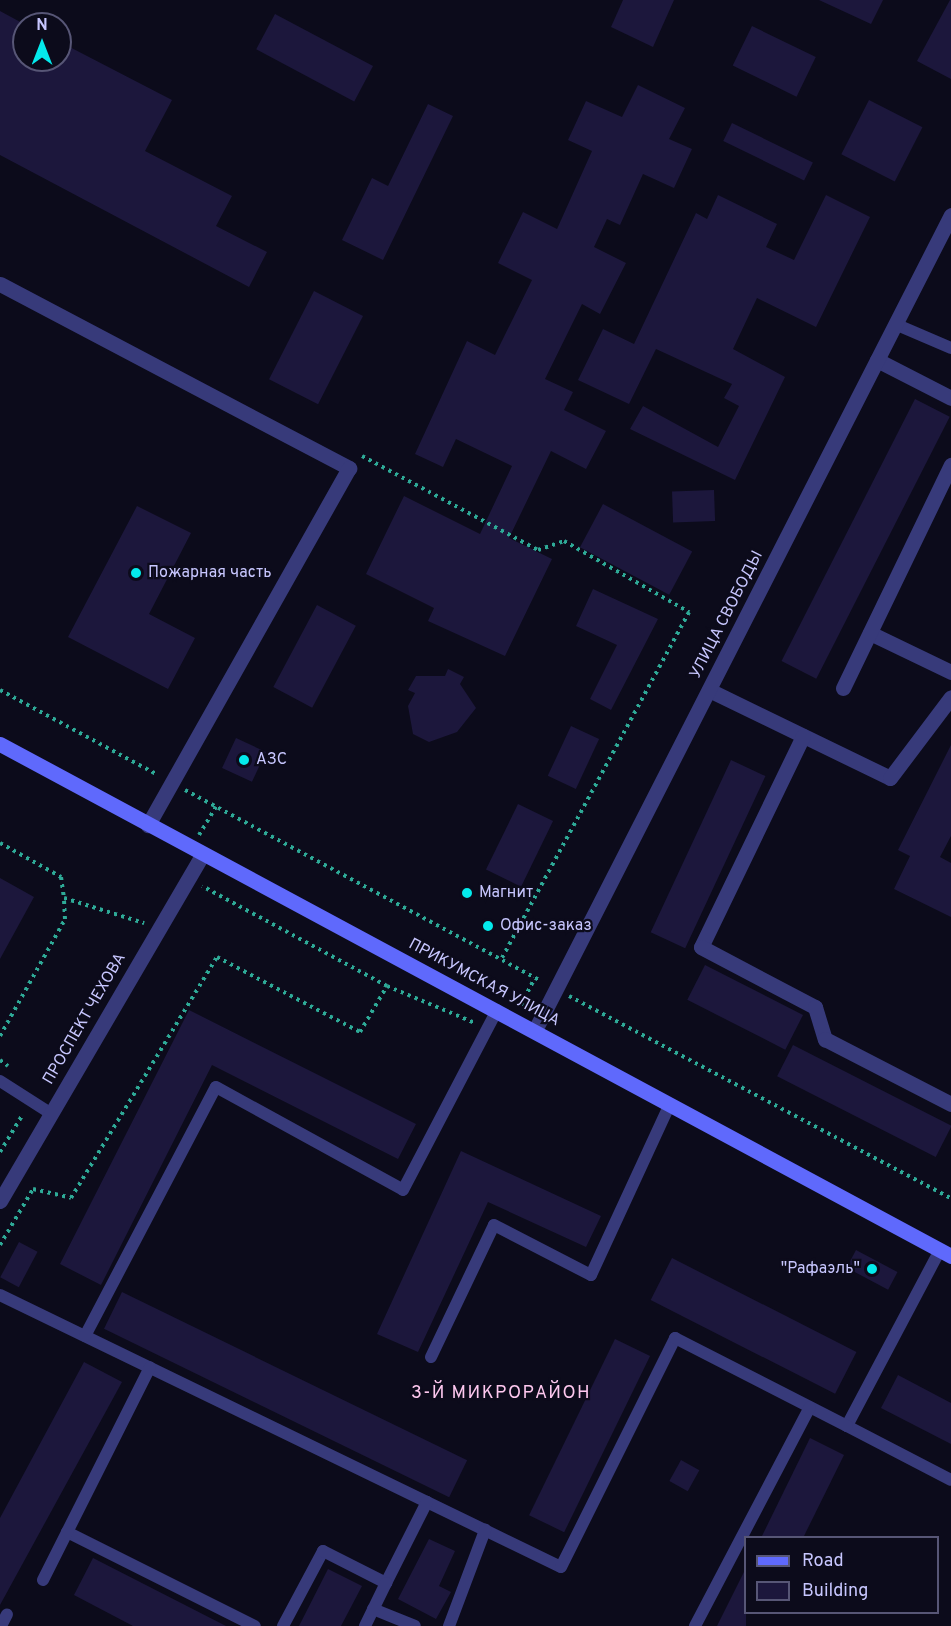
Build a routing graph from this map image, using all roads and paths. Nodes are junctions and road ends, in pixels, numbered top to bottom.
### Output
1 (951, 215) edge
2 (0, 284) edge
3 (896, 324) junction
4 (951, 348) edge
5 (877, 360) junction
6 (951, 398) edge
7 (353, 451) dead end
8 (951, 465) edge
9 (870, 633) junction
10 (951, 672) edge
11 (843, 688) dead end
12 (0, 690) edge
13 (709, 690) junction
14 (951, 697) edge
15 (803, 735) junction
16 (0, 744) edge
17 (172, 783) junction
18 (216, 807) junction
19 (148, 825) junction
20 (0, 843) edge
21 (196, 852) junction
22 (188, 878) junction
23 (64, 898) junction
24 (153, 914) dead end
25 (501, 960) junction
26 (556, 989) junction
27 (497, 1010) junction
28 (535, 1030) junction
29 (0, 1035) edge
30 (0, 1081) edge
31 (670, 1104) junction
32 (951, 1104) edge
33 (51, 1113) junction
34 (951, 1198) edge
35 (0, 1201) edge
36 (0, 1245) edge
37 (946, 1253) edge
38 (0, 1294) edge
39 (85, 1336) junction
40 (430, 1357) dead end
41 (150, 1367) junction
42 (810, 1407) junction
43 (847, 1426) junction
44 (951, 1480) edge
45 (426, 1502) junction
46 (484, 1530) junction
47 (67, 1532) junction
48 (43, 1580) dead end
49 (386, 1583) junction
50 (373, 1609) junction
51 (7, 1614) dead end
52 (1, 1626) edge
53 (255, 1626) edge
54 (283, 1626) edge
55 (365, 1626) edge
56 (415, 1626) edge
57 (449, 1626) edge
58 (695, 1626) edge

1 - 3 street, УЛИЦА СВОБОДЫ
2 - 17 street
3 - 4 lane
3 - 5 street, УЛИЦА СВОБОДЫ
5 - 6 street
5 - 13 street, УЛИЦА СВОБОДЫ
7 - 25 path
8 - 9 street
9 - 10 street
9 - 11 street
12 - 17 path
13 - 15 street
13 - 26 street, УЛИЦА СВОБОДЫ
14 - 15 street
15 - 32 street
16 - 19 main road, ПРИКУМСКАЯ УЛИЦА
17 - 18 path
17 - 19 street
18 - 21 path
18 - 25 path
19 - 21 main road, ПРИКУМСКАЯ УЛИЦА
20 - 23 path
21 - 22 street, ПРОСПЕКТ ЧЕХОВА
21 - 27 main road, ПРИКУМСКАЯ УЛИЦА
22 - 33 street, ПРОСПЕКТ ЧЕХОВА
22 - 36 path
23 - 24 path
23 - 29 path
25 - 26 path
26 - 28 street, УЛИЦА СВОБОДЫ
26 - 34 path
27 - 28 main road, ПРИКУМСКАЯ УЛИЦА
27 - 39 lane
28 - 31 main road, ПРИКУМСКАЯ УЛИЦА
30 - 33 lane
31 - 37 main road, ПРИКУМСКАЯ УЛИЦА
31 - 40 lane
33 - 35 street, ПРОСПЕКТ ЧЕХОВА
37 - 43 lane
38 - 39 lane
39 - 41 lane
41 - 45 lane
41 - 47 lane
42 - 43 lane
42 - 46 lane
42 - 58 lane
43 - 44 lane
45 - 46 lane
45 - 49 lane
46 - 57 lane
47 - 48 lane
47 - 53 lane
49 - 50 lane
49 - 54 lane
50 - 55 lane
50 - 56 lane
51 - 52 lane

